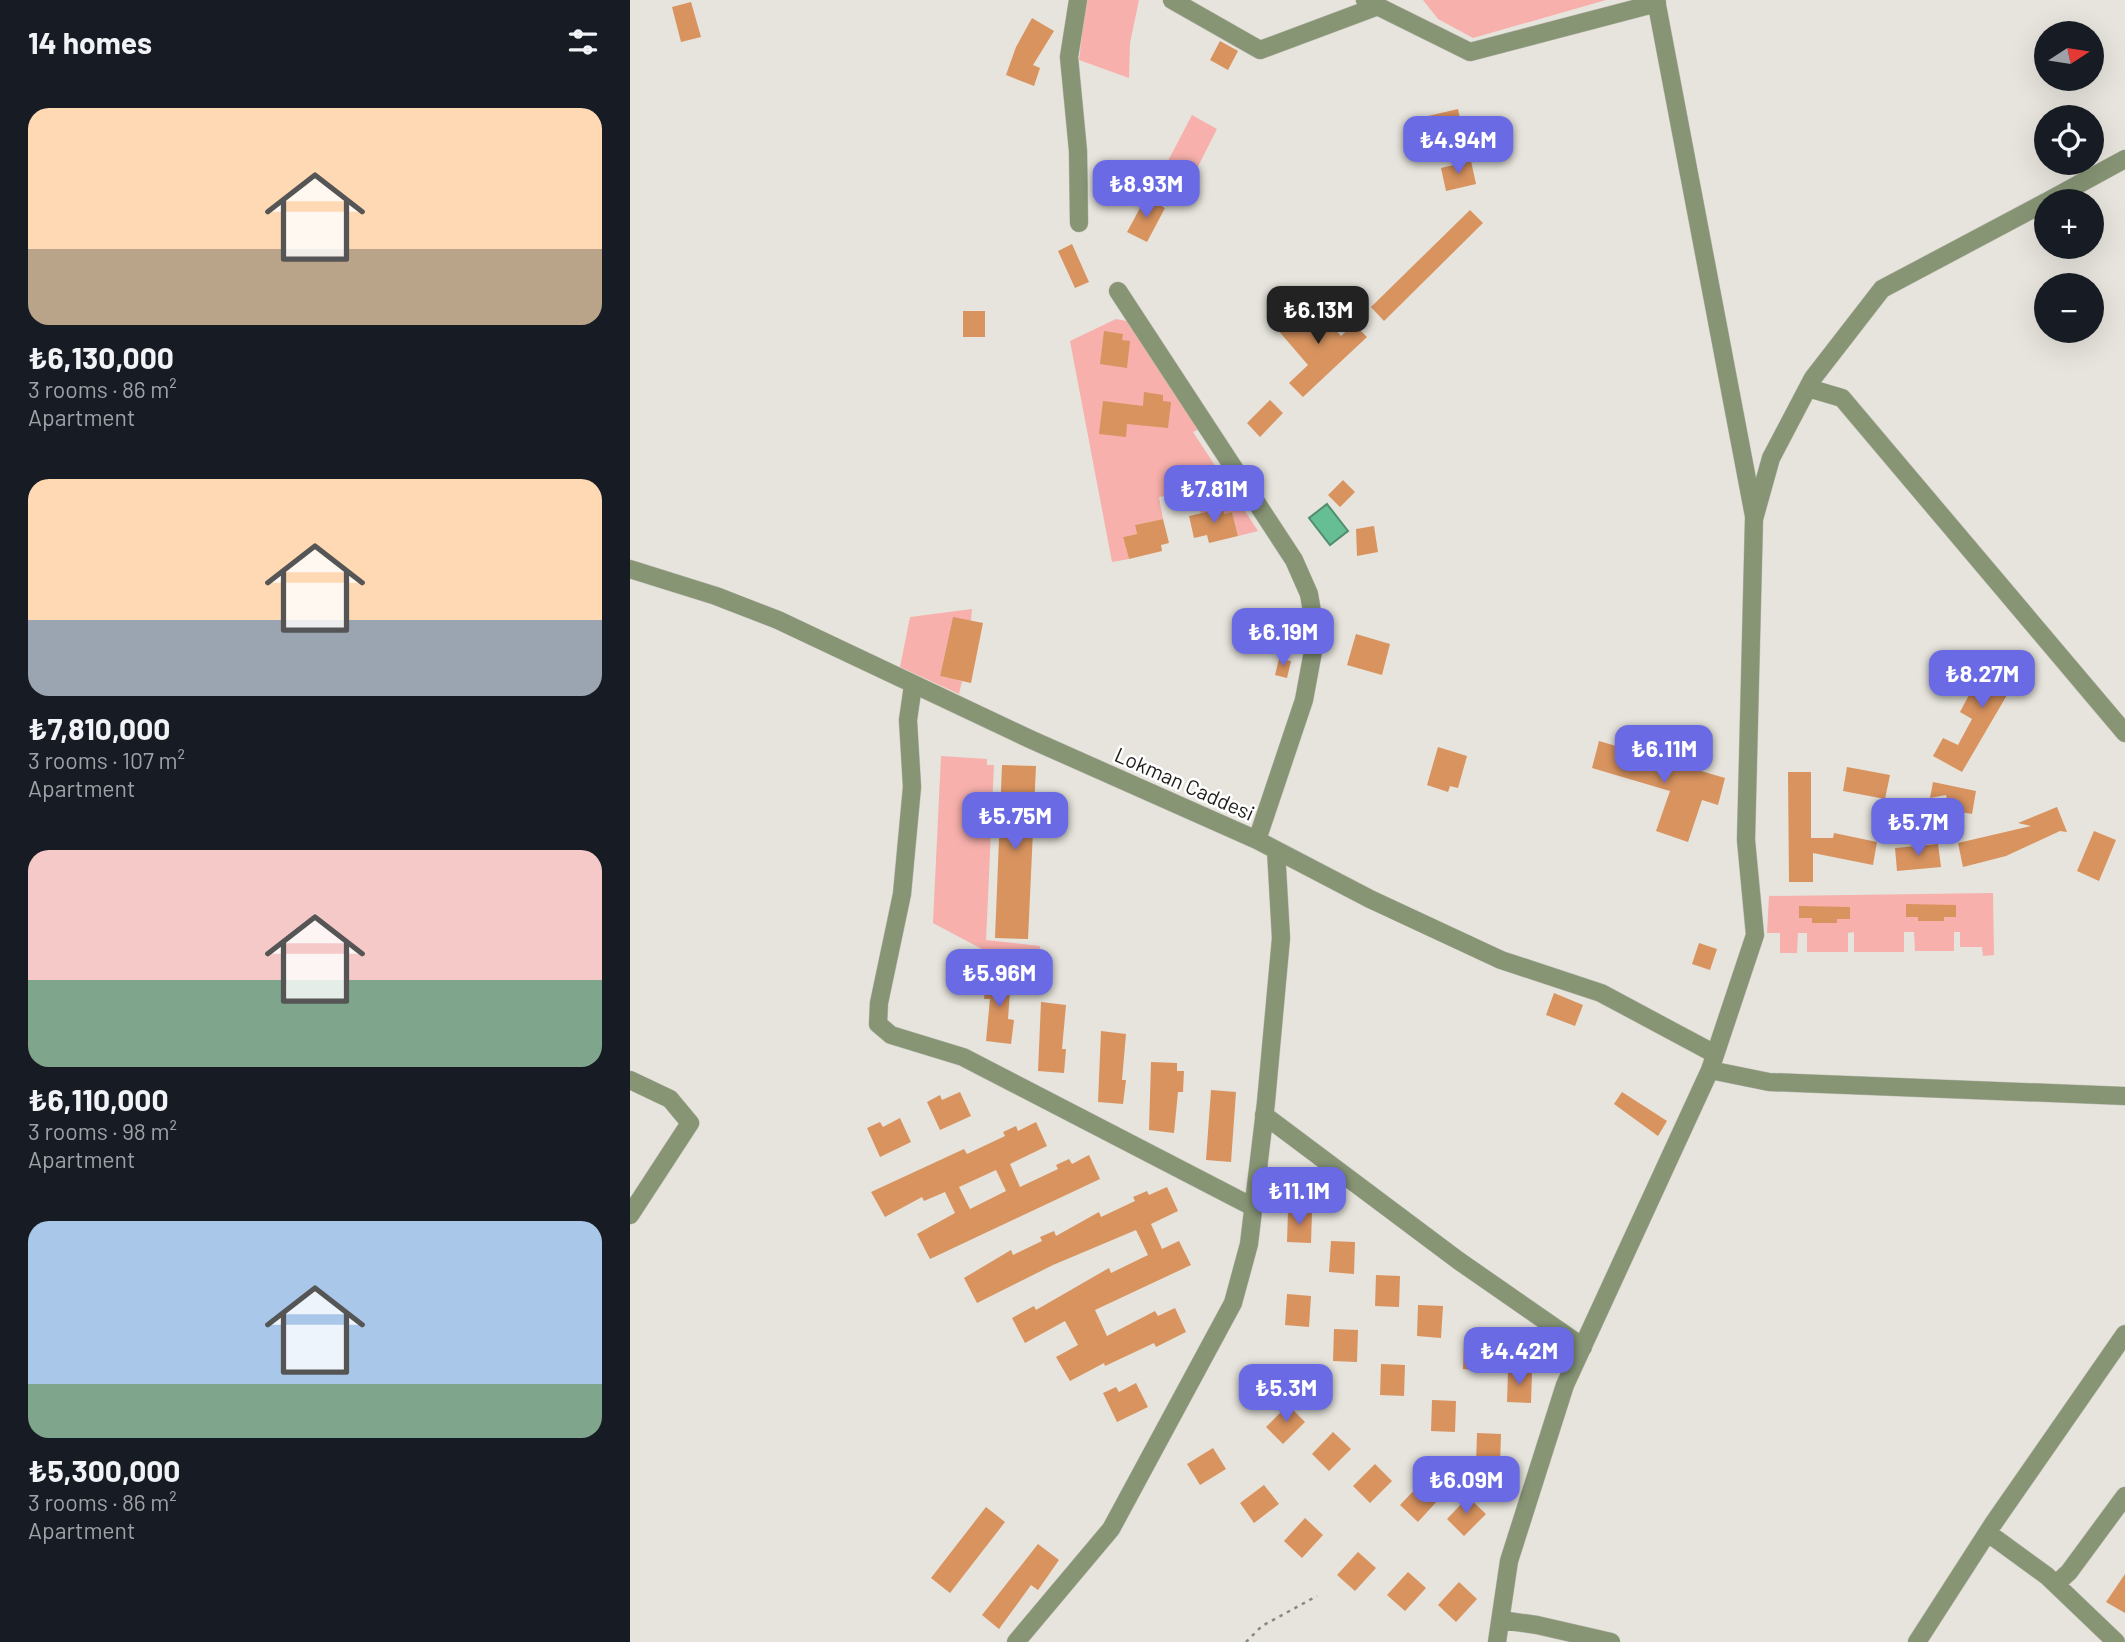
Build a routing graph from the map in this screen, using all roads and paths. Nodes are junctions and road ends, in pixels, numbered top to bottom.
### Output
1 (1078, 0) edge
2 (1172, 0) edge
3 (1657, 1) edge
4 (1372, 3) edge
5 (2125, 159) edge
6 (2071, 189) edge
7 (2034, 209) edge
8 (1079, 223) dead end
9 (1118, 291) dead end
10 (1808, 388) junction
11 (1754, 519) junction
12 (630, 569) edge
13 (913, 685) junction
14 (2125, 733) edge
15 (1257, 840) junction
16 (1276, 850) junction
17 (1712, 1062) junction
18 (630, 1080) edge
19 (2125, 1096) edge
20 (1264, 1115) junction
21 (1253, 1207) junction
22 (630, 1216) edge
23 (2125, 1334) edge
24 (1583, 1347) junction
25 (2125, 1496) edge
26 (1988, 1532) junction
27 (2056, 1584) junction
28 (1317, 1596) dead end
29 (1501, 1620) junction
30 (1016, 1642) edge
31 (1246, 1642) edge
32 (1497, 1642) edge
33 (1611, 1642) edge
34 (1917, 1642) edge
35 (2116, 1642) edge

1 - 8 street
2 - 4 street
3 - 4 street
3 - 11 street
5 - 6 street
7 - 10 street
9 - 15 street
10 - 11 street
10 - 14 street
11 - 17 street
12 - 13 street, Lokman Caddesi
13 - 15 street, Lokman Caddesi
13 - 21 street
15 - 16 street, Lokman Caddesi
16 - 17 street, Lokman Caddesi
16 - 20 street
17 - 19 street, Lokman Caddesi
17 - 24 street
18 - 22 street
20 - 21 street
20 - 24 street
21 - 30 street
23 - 26 street
24 - 29 street
25 - 27 street
26 - 27 street
26 - 34 street
27 - 35 street
28 - 31 path
29 - 32 street
29 - 33 street

